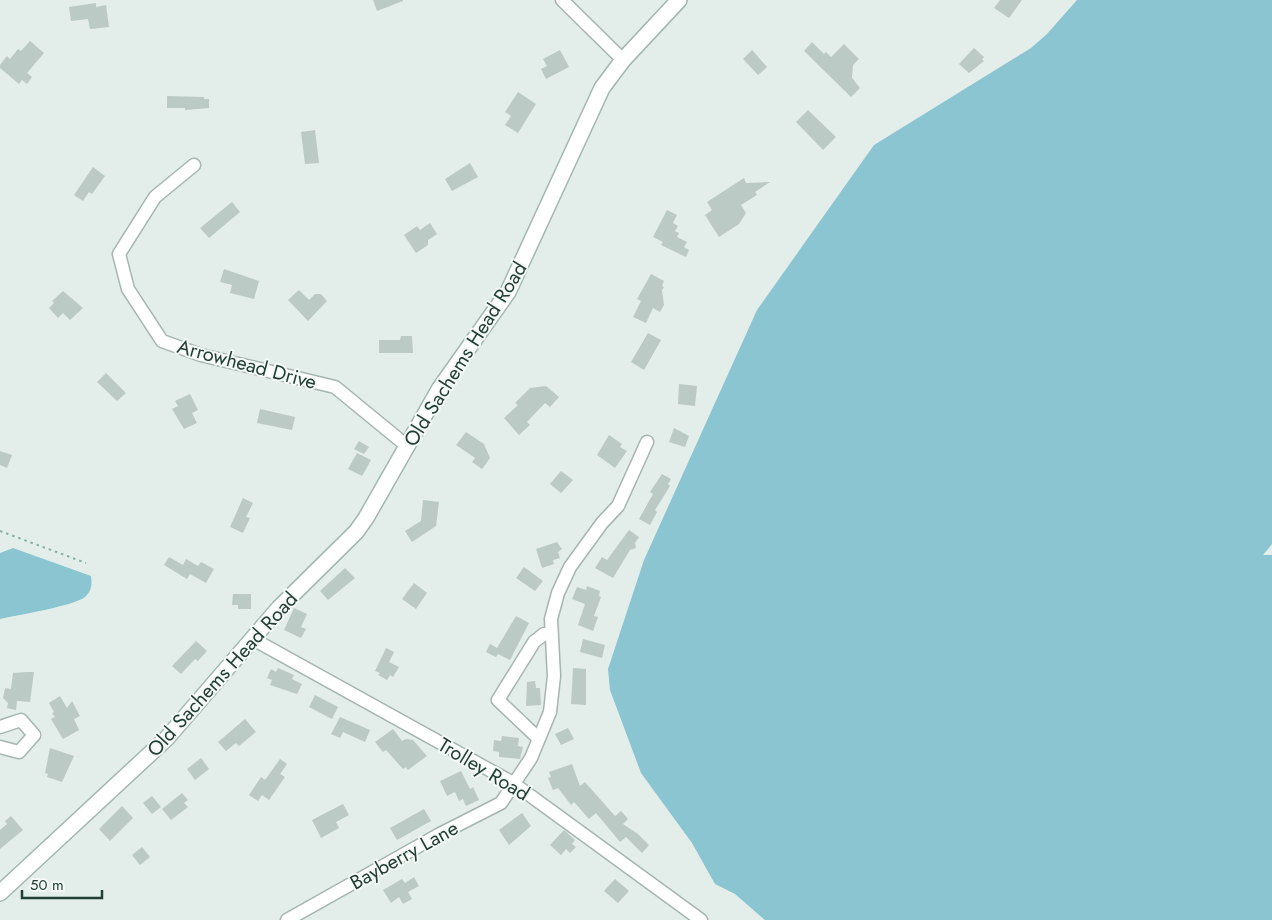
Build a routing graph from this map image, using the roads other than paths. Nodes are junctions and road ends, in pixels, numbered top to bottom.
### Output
1 (562, 0) edge
2 (680, 0) edge
3 (623, 60) junction
4 (194, 165) dead end
5 (647, 442) dead end
6 (406, 446) junction
7 (552, 634) junction
8 (253, 639) junction
9 (0, 727) edge
10 (539, 738) junction
11 (0, 747) edge
12 (513, 783) junction
13 (0, 893) edge
14 (286, 920) edge
15 (701, 920) edge

1 - 3 street
2 - 3 street, Old Sachems Head Road
3 - 6 street, Old Sachems Head Road
4 - 6 street, Arrowhead Drive
5 - 7 street, Bayberry Lane
6 - 8 street, Old Sachems Head Road
7 - 10 street, Bayberry Lane
7 - 10 street
8 - 12 street, Trolley Road
8 - 13 street, Old Sachems Head Road
9 - 11 street
10 - 12 street, Bayberry Lane
12 - 14 street, Bayberry Lane
12 - 15 street, Trolley Road

